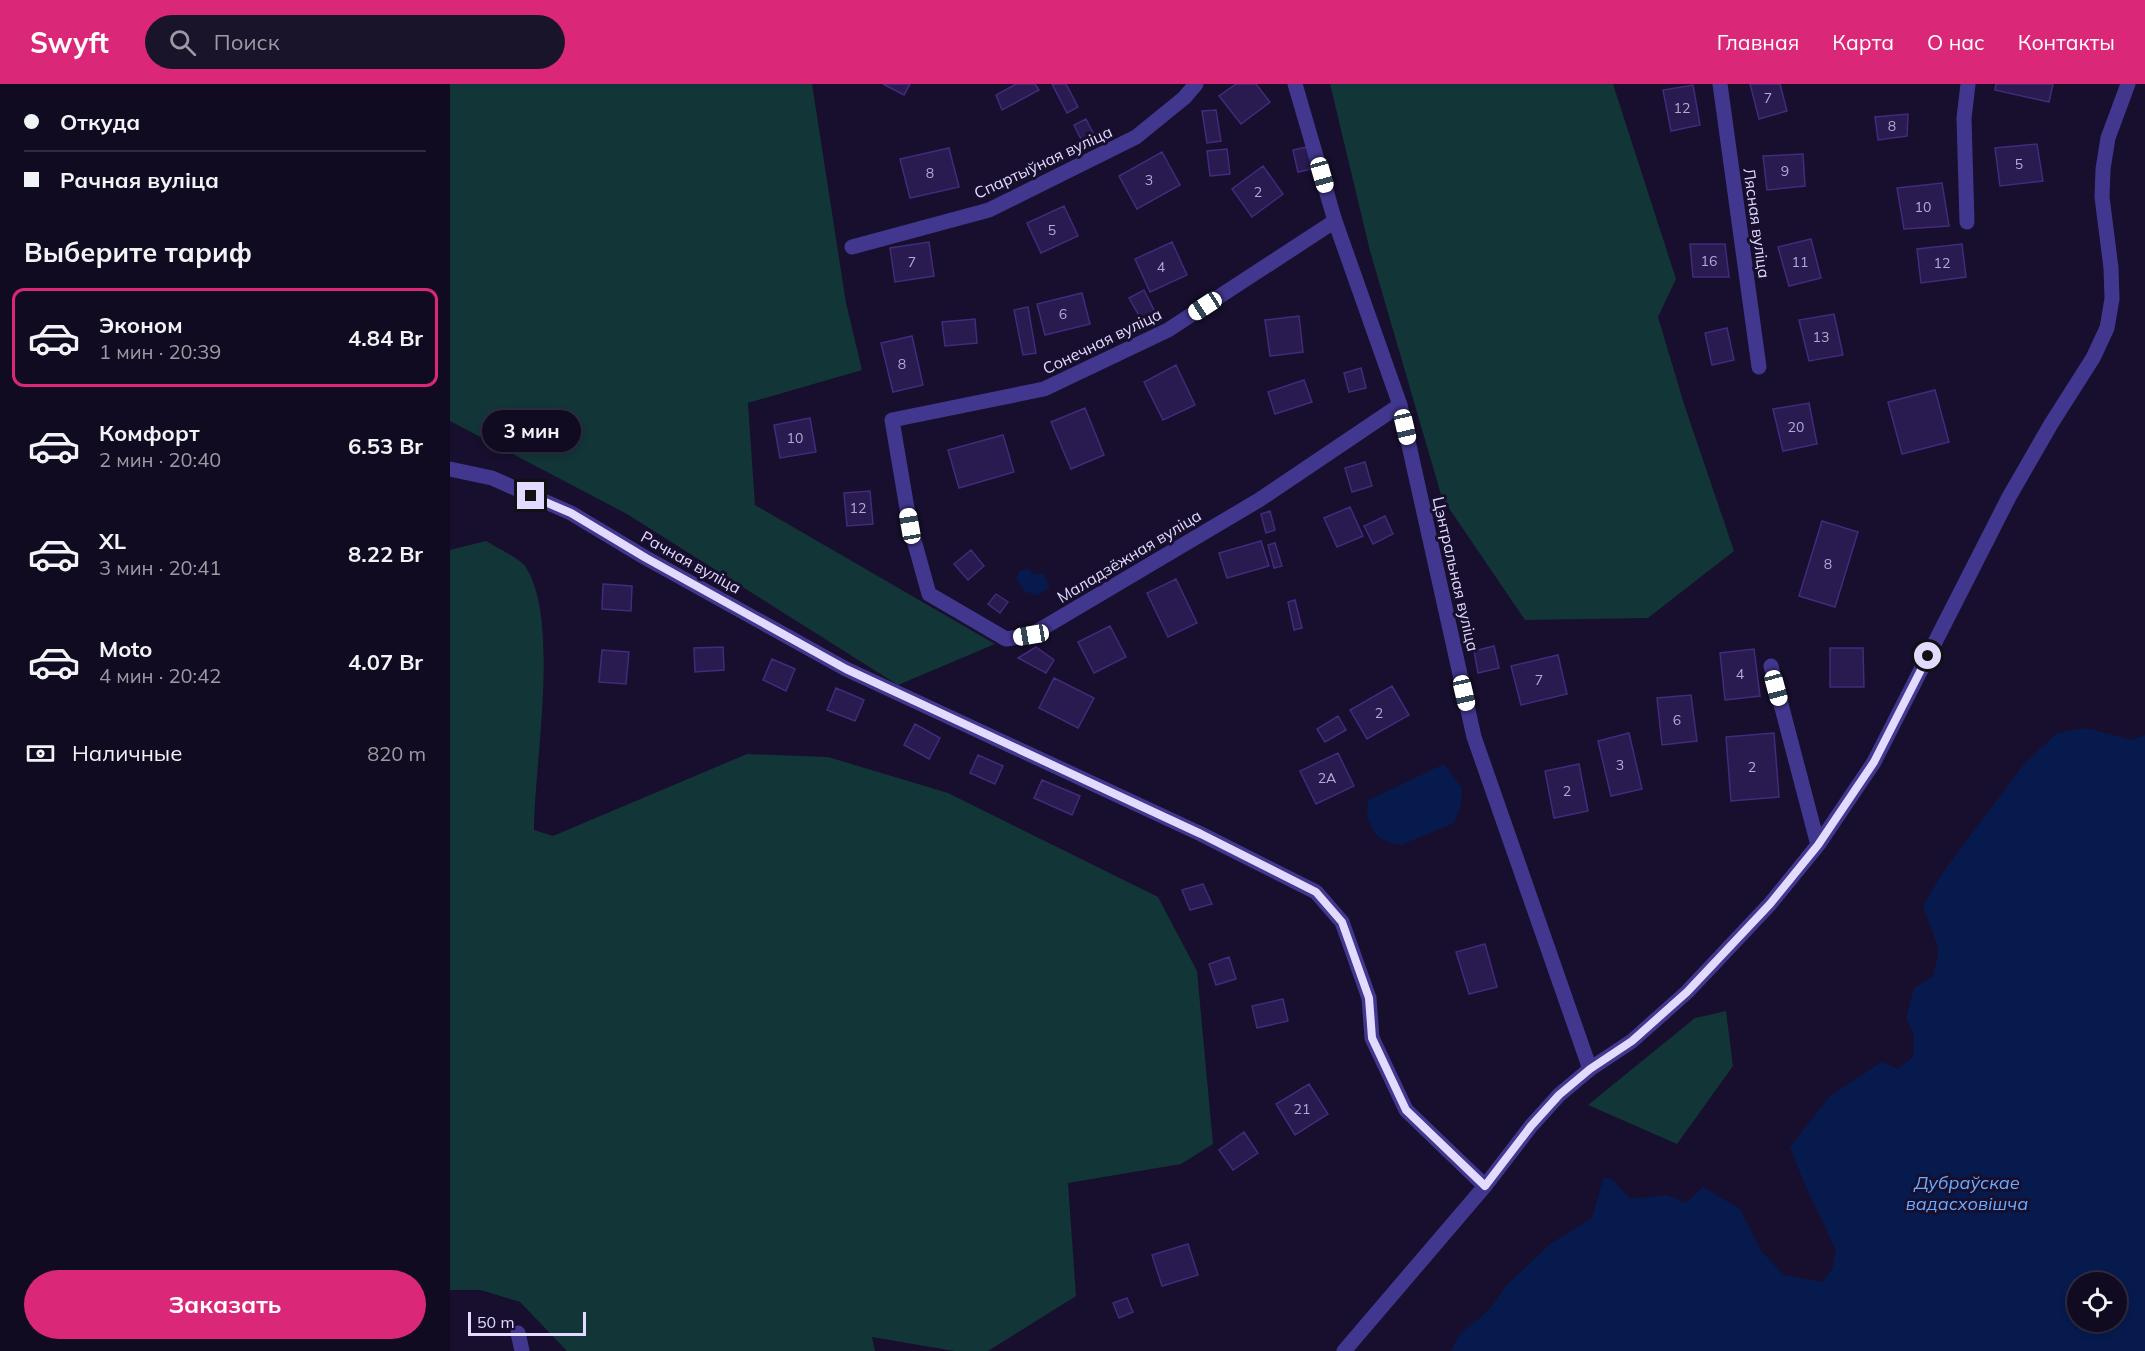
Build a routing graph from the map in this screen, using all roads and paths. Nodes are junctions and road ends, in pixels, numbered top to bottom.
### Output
1 (1196, 84) edge
2 (1295, 84) edge
3 (1720, 84) edge
4 (1968, 84) edge
5 (2127, 84) edge
6 (1335, 221) junction
7 (1967, 222) dead end
8 (852, 247) dead end
9 (1759, 367) dead end
10 (1400, 405) junction
11 (450, 469) edge
12 (910, 526) joint
13 (1771, 666) dead end
14 (1818, 845) junction
15 (1590, 1069) junction
16 (1485, 1186) junction
17 (518, 1333) dead end
18 (522, 1351) edge
19 (1344, 1351) edge

1 - 8 street, Спартыўная вуліца
2 - 6 street, Цэнтральная вуліца
3 - 9 street, Лясная вуліца
4 - 7 street
5 - 14 street
6 - 10 street, Цэнтральная вуліца
6 - 12 street, Сонечная вуліца
10 - 12 street, Маладзёжная вуліца
10 - 15 street, Цэнтральная вуліца
11 - 16 street, Рачная вуліца
13 - 14 street
14 - 15 street
15 - 16 street
16 - 19 street
17 - 18 street

